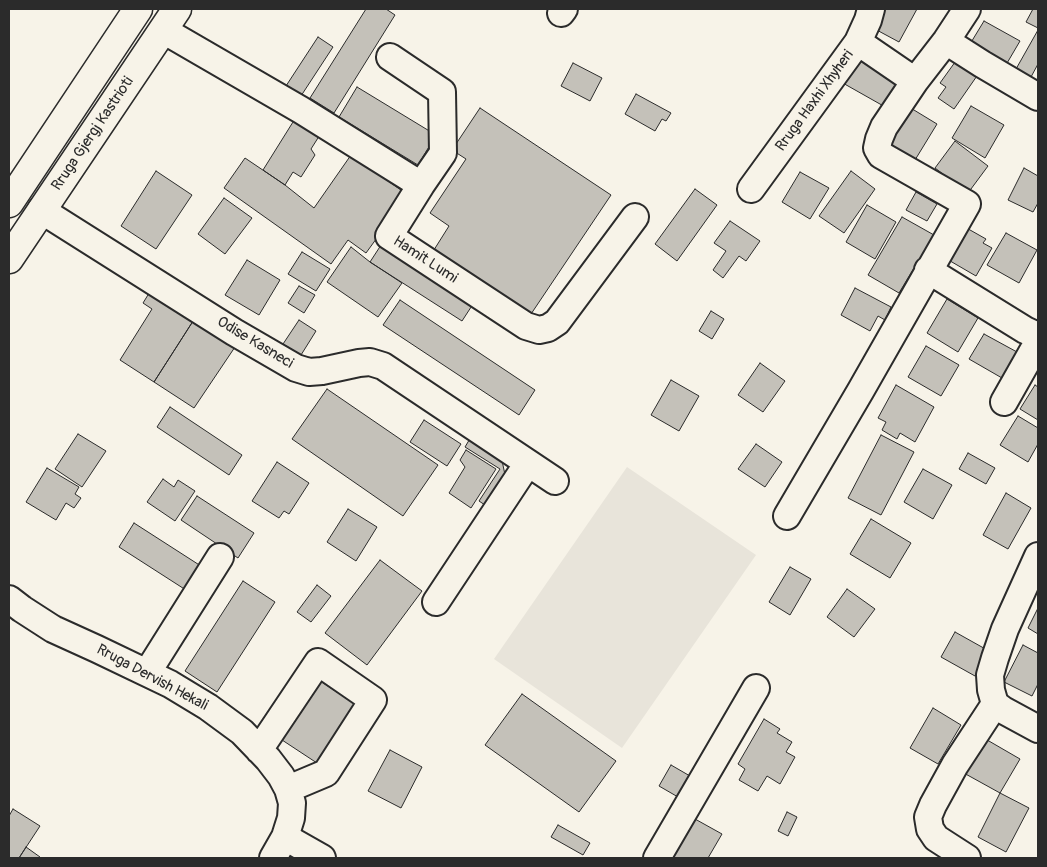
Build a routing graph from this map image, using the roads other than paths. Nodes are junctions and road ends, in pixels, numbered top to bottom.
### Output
1 (138, 9) edge
2 (871, 9) edge
3 (967, 9) edge
4 (170, 20) edge
5 (946, 41) junction
6 (858, 42) junction
7 (390, 57) dead end
8 (915, 81) junction
9 (1038, 97) edge
10 (421, 185) junction
11 (751, 189) dead end
12 (9, 203) edge
13 (41, 210) junction
14 (634, 217) dead end
15 (9, 259) edge
16 (928, 270) junction
17 (1038, 336) edge
18 (1038, 342) edge
19 (1004, 402) dead end
20 (528, 463) junction
21 (555, 481) dead end
22 (787, 516) dead end
23 (1038, 556) edge
24 (220, 557) dead end
25 (9, 599) edge
26 (436, 602) dead end
27 (147, 673) junction
28 (756, 688) dead end
29 (995, 704) junction
30 (1038, 728) edge
31 (259, 750) junction
32 (288, 788) junction
33 (279, 848) edge
34 (322, 858) edge
35 (657, 858) edge
36 (967, 858) edge

1 - 12 main road
2 - 6 street, Rruga Haxhi Xhyheri
3 - 5 street
4 - 10 street
4 - 13 main road, Rruga Gjergj Kastrioti
5 - 8 street
5 - 9 street
6 - 8 street
6 - 11 street, Rruga Haxhi Xhyheri
7 - 10 street
8 - 16 street
10 - 14 street, Hamit Lumi
13 - 15 main road, Rruga Gjergj Kastrioti
13 - 20 street, Odise Kasneci
16 - 17 street
16 - 22 street
18 - 19 street
20 - 21 street, Odise Kasneci
20 - 26 street
23 - 29 street
24 - 27 street
25 - 27 street, Rruga Dervish Hekali
27 - 31 street, Rruga Dervish Hekali
28 - 35 street
29 - 30 street
29 - 36 street
31 - 32 street, Rruga Dervish Hekali
31 - 32 street
32 - 33 street, Rruga Dervish Hekali
33 - 34 street

